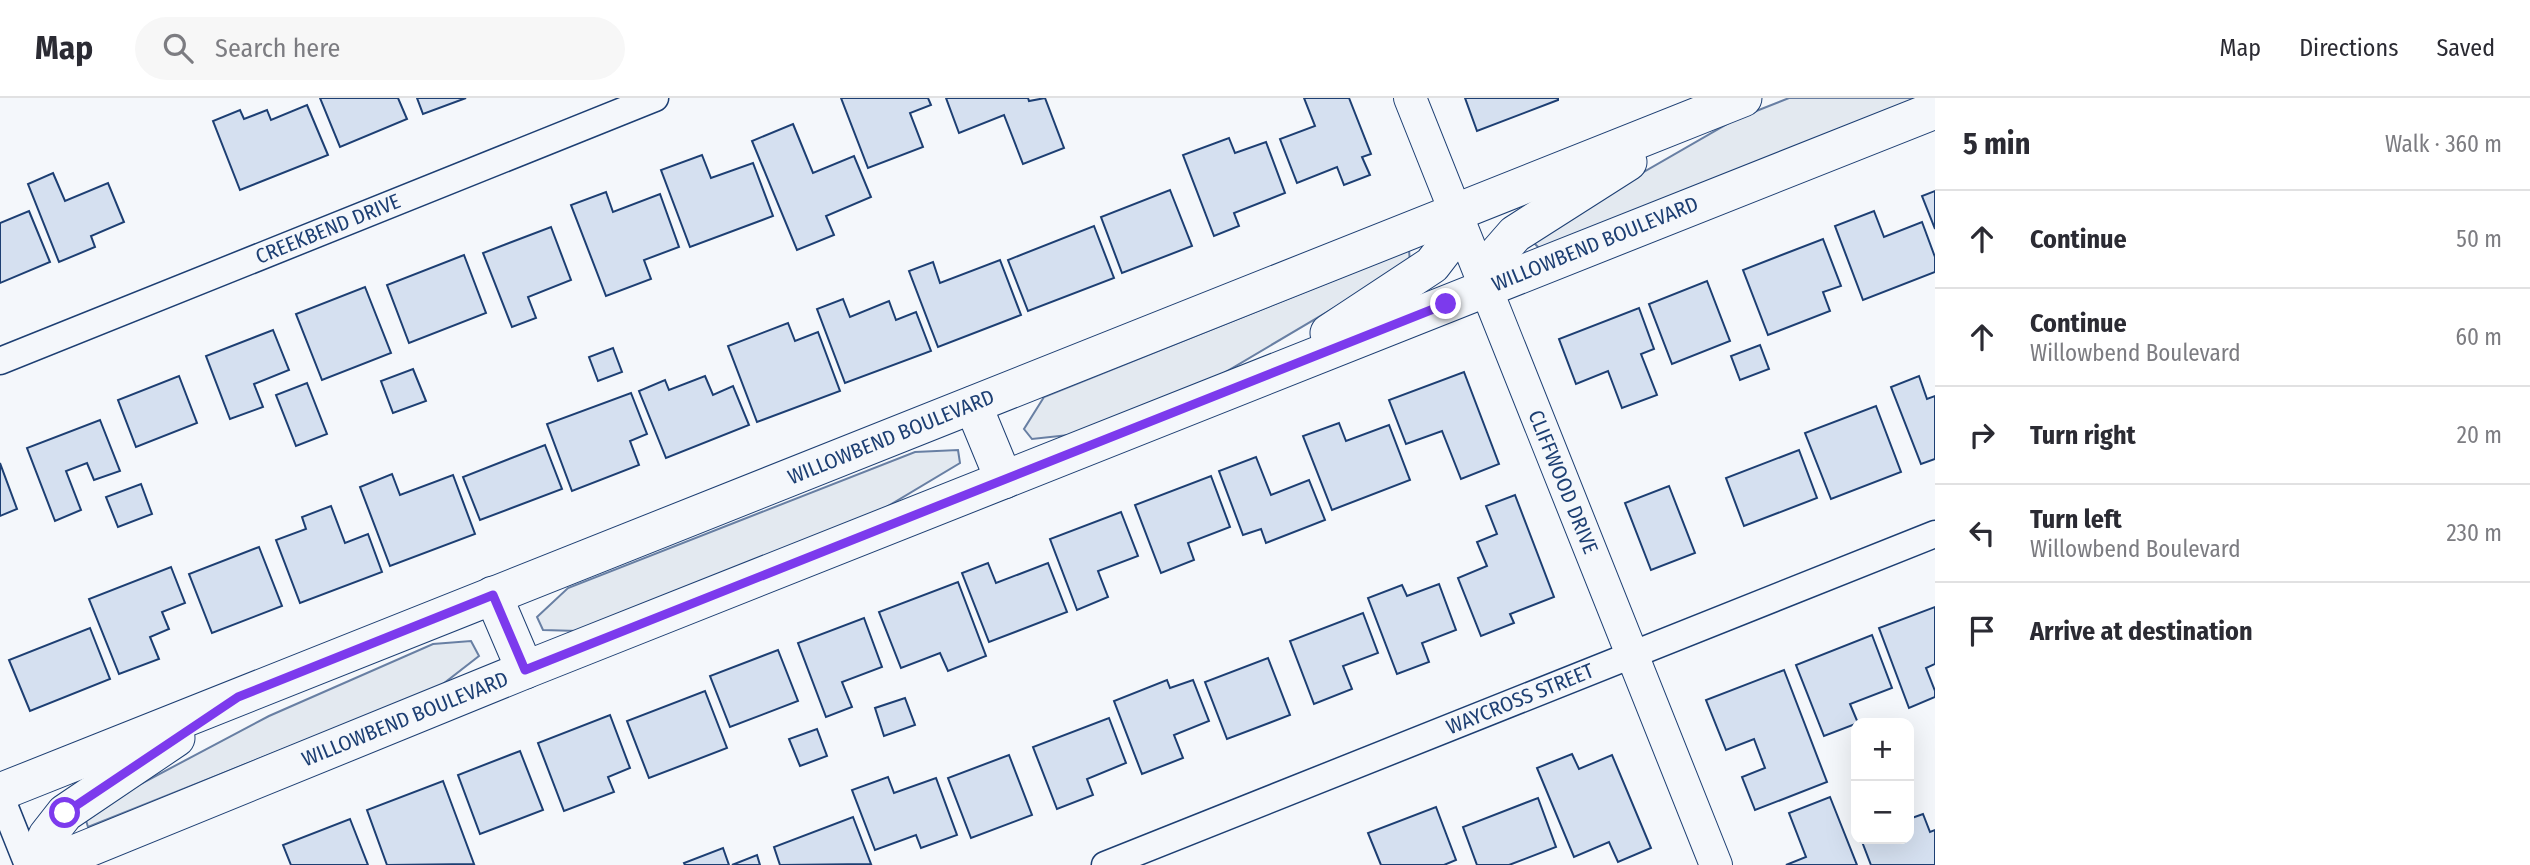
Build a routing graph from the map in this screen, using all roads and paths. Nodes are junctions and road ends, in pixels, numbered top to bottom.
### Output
1 (655, 98) edge
2 (1410, 98) edge
3 (1743, 98) edge
4 (1935, 110) edge
5 (1709, 112) junction
6 (1456, 213) junction
7 (1486, 288) junction
8 (0, 360) edge
9 (1264, 377) junction
10 (972, 405) junction
11 (1004, 480) junction
12 (1935, 534) edge
13 (493, 595) junction
14 (1632, 654) junction
15 (525, 670) junction
16 (238, 697) junction
17 (0, 794) edge
18 (28, 865) edge
19 (34, 865) edge
20 (47, 865) edge
21 (1105, 865) edge
22 (1716, 865) edge

1 - 8 street, CREEKBEND DRIVE
2 - 6 street, CLIFFWOOD DRIVE
3 - 5 main road, WILLOWBEND BOULEVARD
4 - 7 main road, WILLOWBEND BOULEVARD
5 - 6 main road, WILLOWBEND BOULEVARD
5 - 7 main road
6 - 7 street, CLIFFWOOD DRIVE
6 - 9 main road
6 - 10 main road, WILLOWBEND BOULEVARD
7 - 9 main road, WILLOWBEND BOULEVARD
7 - 14 street, CLIFFWOOD DRIVE
9 - 11 main road, WILLOWBEND BOULEVARD
10 - 11 main road
10 - 13 main road, WILLOWBEND BOULEVARD
11 - 15 main road, WILLOWBEND BOULEVARD
12 - 14 street, WAYCROSS STREET
13 - 15 main road
13 - 16 main road, WILLOWBEND BOULEVARD
14 - 21 street, WAYCROSS STREET
14 - 22 street, CLIFFWOOD DRIVE
15 - 20 main road, WILLOWBEND BOULEVARD
16 - 17 main road, WILLOWBEND BOULEVARD
16 - 19 main road
17 - 18 street

